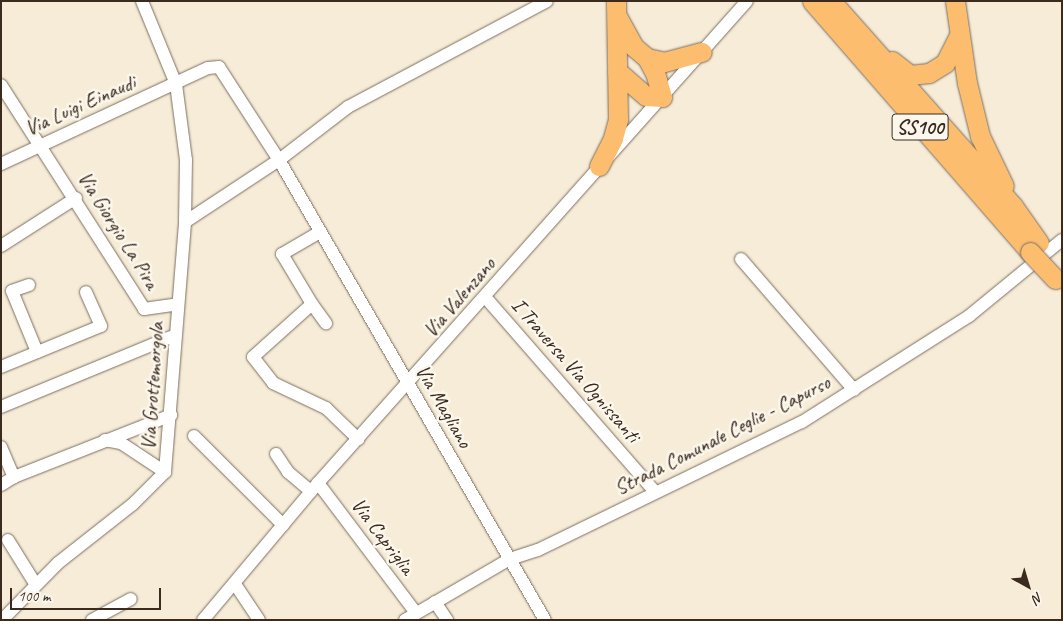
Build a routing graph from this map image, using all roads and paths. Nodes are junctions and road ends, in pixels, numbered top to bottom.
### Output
1 (142, 1) edge
2 (547, 1) edge
3 (747, 1) edge
4 (812, 1) edge
5 (832, 1) edge
6 (955, 1) edge
7 (616, 8) edge
8 (959, 35) junction
9 (702, 52) junction
10 (647, 58) junction
11 (617, 71) junction
12 (176, 84) junction
13 (1, 85) edge
14 (662, 97) junction
15 (42, 143) junction
16 (279, 160) junction
17 (1, 164) edge
18 (599, 166) junction
19 (76, 198) junction
20 (1013, 206) junction
21 (185, 222) junction
22 (320, 232) junction
23 (1062, 240) edge
24 (1, 246) edge
25 (1034, 247) junction
26 (741, 260) dead end
27 (1059, 278) edge
28 (29, 285) dead end
29 (86, 292) dead end
30 (486, 298) junction
31 (178, 304) junction
32 (312, 304) junction
33 (326, 323) dead end
34 (176, 335) junction
35 (38, 352) junction
36 (1, 368) edge
37 (409, 385) junction
38 (854, 390) junction
39 (1, 407) edge
40 (171, 415) junction
41 (194, 436) dead end
42 (358, 439) junction
43 (105, 440) junction
44 (1, 447) edge
45 (276, 454) dead end
46 (165, 472) junction
47 (14, 477) junction
48 (1, 485) edge
49 (315, 487) junction
50 (655, 492) junction
51 (283, 525) junction
52 (8, 540) dead end
53 (510, 559) junction
54 (235, 584) junction
55 (36, 585) junction
56 (131, 599) dead end
57 (435, 602) junction
58 (411, 616) edge
59 (2, 620) edge
60 (92, 620) edge
61 (203, 620) edge
62 (259, 620) edge
63 (447, 620) edge
64 (545, 620) edge

1 - 12 street, Via Grottemorgola
2 - 16 street
3 - 9 street, Via Valenzano
4 - 25 highway, SS100
5 - 8 highway, SS100
5 - 20 highway, SS100
6 - 8 highway, SS100
7 - 10 highway
7 - 11 highway
8 - 20 highway, SS100
9 - 10 highway
9 - 14 street, Via Valenzano
10 - 14 highway
11 - 14 highway
11 - 18 highway
12 - 15 street, Via Luigi Einaudi
12 - 16 street, Via Luigi Einaudi
12 - 21 street, Via Grottemorgola
13 - 15 street, Via Giorgio La Pira
14 - 18 street, Via Valenzano
15 - 17 street, Via Luigi Einaudi
15 - 19 street, Via Giorgio La Pira
16 - 21 street
16 - 22 street, Via Magliano
18 - 30 street, Via Valenzano
19 - 24 street
19 - 31 street, Via Giorgio La Pira
20 - 25 highway, SS100
21 - 31 street, Via Grottemorgola
22 - 32 street
22 - 37 street, Via Magliano
23 - 38 street, Strada Comunale Ceglie - Capurso
25 - 27 highway, SS100
26 - 38 street
28 - 35 street
29 - 35 street
30 - 37 street, Via Valenzano
30 - 50 street, I Traversa Via Ognissanti
31 - 34 street, Via Grottemorgola
32 - 33 street
32 - 42 street
34 - 39 street
34 - 40 street, Via Grottemorgola
35 - 36 street
37 - 42 street, Via Valenzano
37 - 53 street, Via Magliano
38 - 50 street, Strada Comunale Ceglie - Capurso
40 - 43 street
40 - 46 street, Via Grottemorgola
41 - 51 street
42 - 49 street, Via Valenzano
43 - 46 street
43 - 47 street
44 - 47 street
45 - 49 street, Via Capriglia
46 - 55 street, Via Grottemorgola
47 - 48 street
49 - 51 street, Via Valenzano
49 - 58 street, Via Capriglia
50 - 53 street, Strada Comunale Ceglie - Capurso
51 - 54 street, Via Valenzano
52 - 55 street
53 - 57 street, Strada Comunale Ceglie - Capurso
53 - 64 street, Via Magliano
54 - 61 street, Via Valenzano
54 - 62 street
55 - 59 street, Via Grottemorgola
56 - 60 street
57 - 58 street, Strada Comunale Ceglie - Capurso
57 - 63 street

